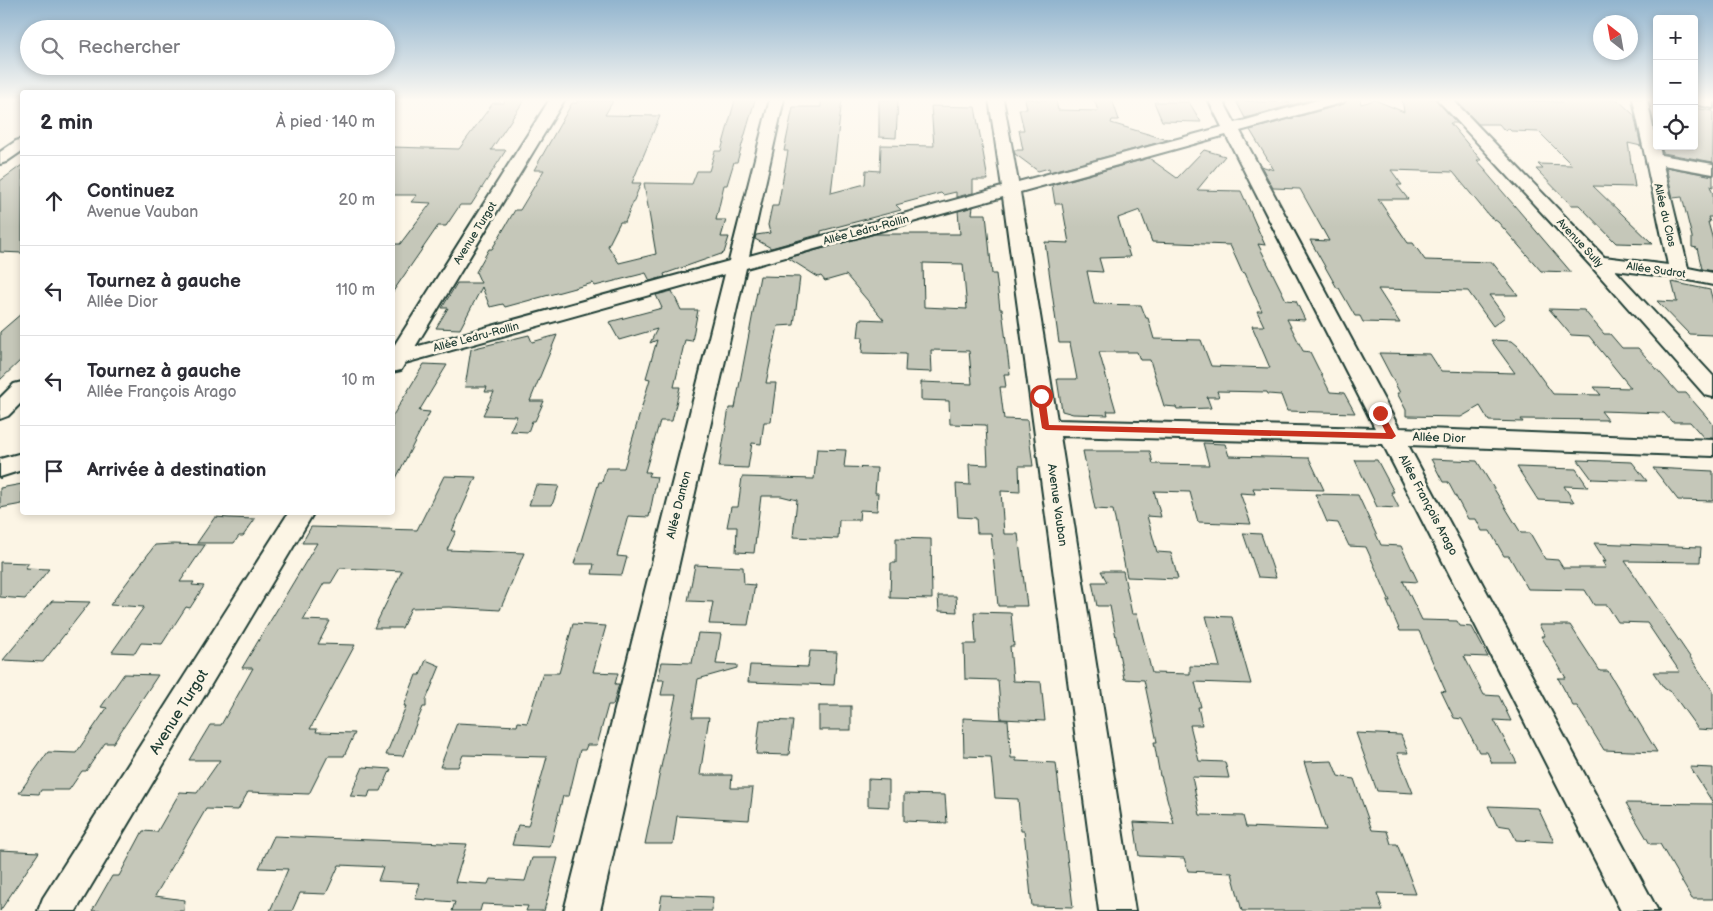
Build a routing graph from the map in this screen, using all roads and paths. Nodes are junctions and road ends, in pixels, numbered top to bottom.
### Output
1 (531, 142) edge
2 (767, 142) edge
3 (1003, 142) edge
4 (1188, 142) edge
5 (1236, 142) edge
6 (1484, 142) edge
7 (1649, 142) edge
8 (20, 145) edge
9 (1652, 158) junction
10 (0, 159) edge
11 (1713, 169) edge
12 (1011, 190) junction
13 (1598, 262) junction
14 (737, 265) junction
15 (1679, 272) junction
16 (1713, 279) edge
17 (395, 360) edge
18 (395, 362) edge
19 (1713, 390) edge
20 (20, 391) edge
21 (0, 411) edge
22 (1046, 428) junction
23 (1392, 436) junction
24 (1713, 448) edge
25 (20, 463) edge
26 (0, 468) edge
27 (300, 515) edge
28 (56, 911) edge
29 (582, 911) edge
30 (1117, 911) edge
31 (1640, 911) edge

1 - 17 street, Avenue Turgot
2 - 14 street, Allée Danton
3 - 12 street, Avenue Vauban
4 - 12 street, Allée Ledru-Rollin
5 - 23 street, Allée François Arago
6 - 13 street, Avenue Sully
7 - 9 street, Allée du Clos
8 - 10 street
9 - 11 street
9 - 15 street, Allée du Clos
12 - 14 street, Allée Ledru-Rollin
12 - 22 street, Avenue Vauban
13 - 15 street, Allée Sudrot
13 - 19 street, Avenue Sully
14 - 18 street, Allée Ledru-Rollin
14 - 29 street, Allée Danton
15 - 16 street, Allée Sudrot
20 - 21 street
22 - 23 street, Allée Dior
22 - 30 street, Avenue Vauban
23 - 24 street, Allée Dior
23 - 31 street, Allée François Arago
25 - 26 street
27 - 28 street, Avenue Turgot

